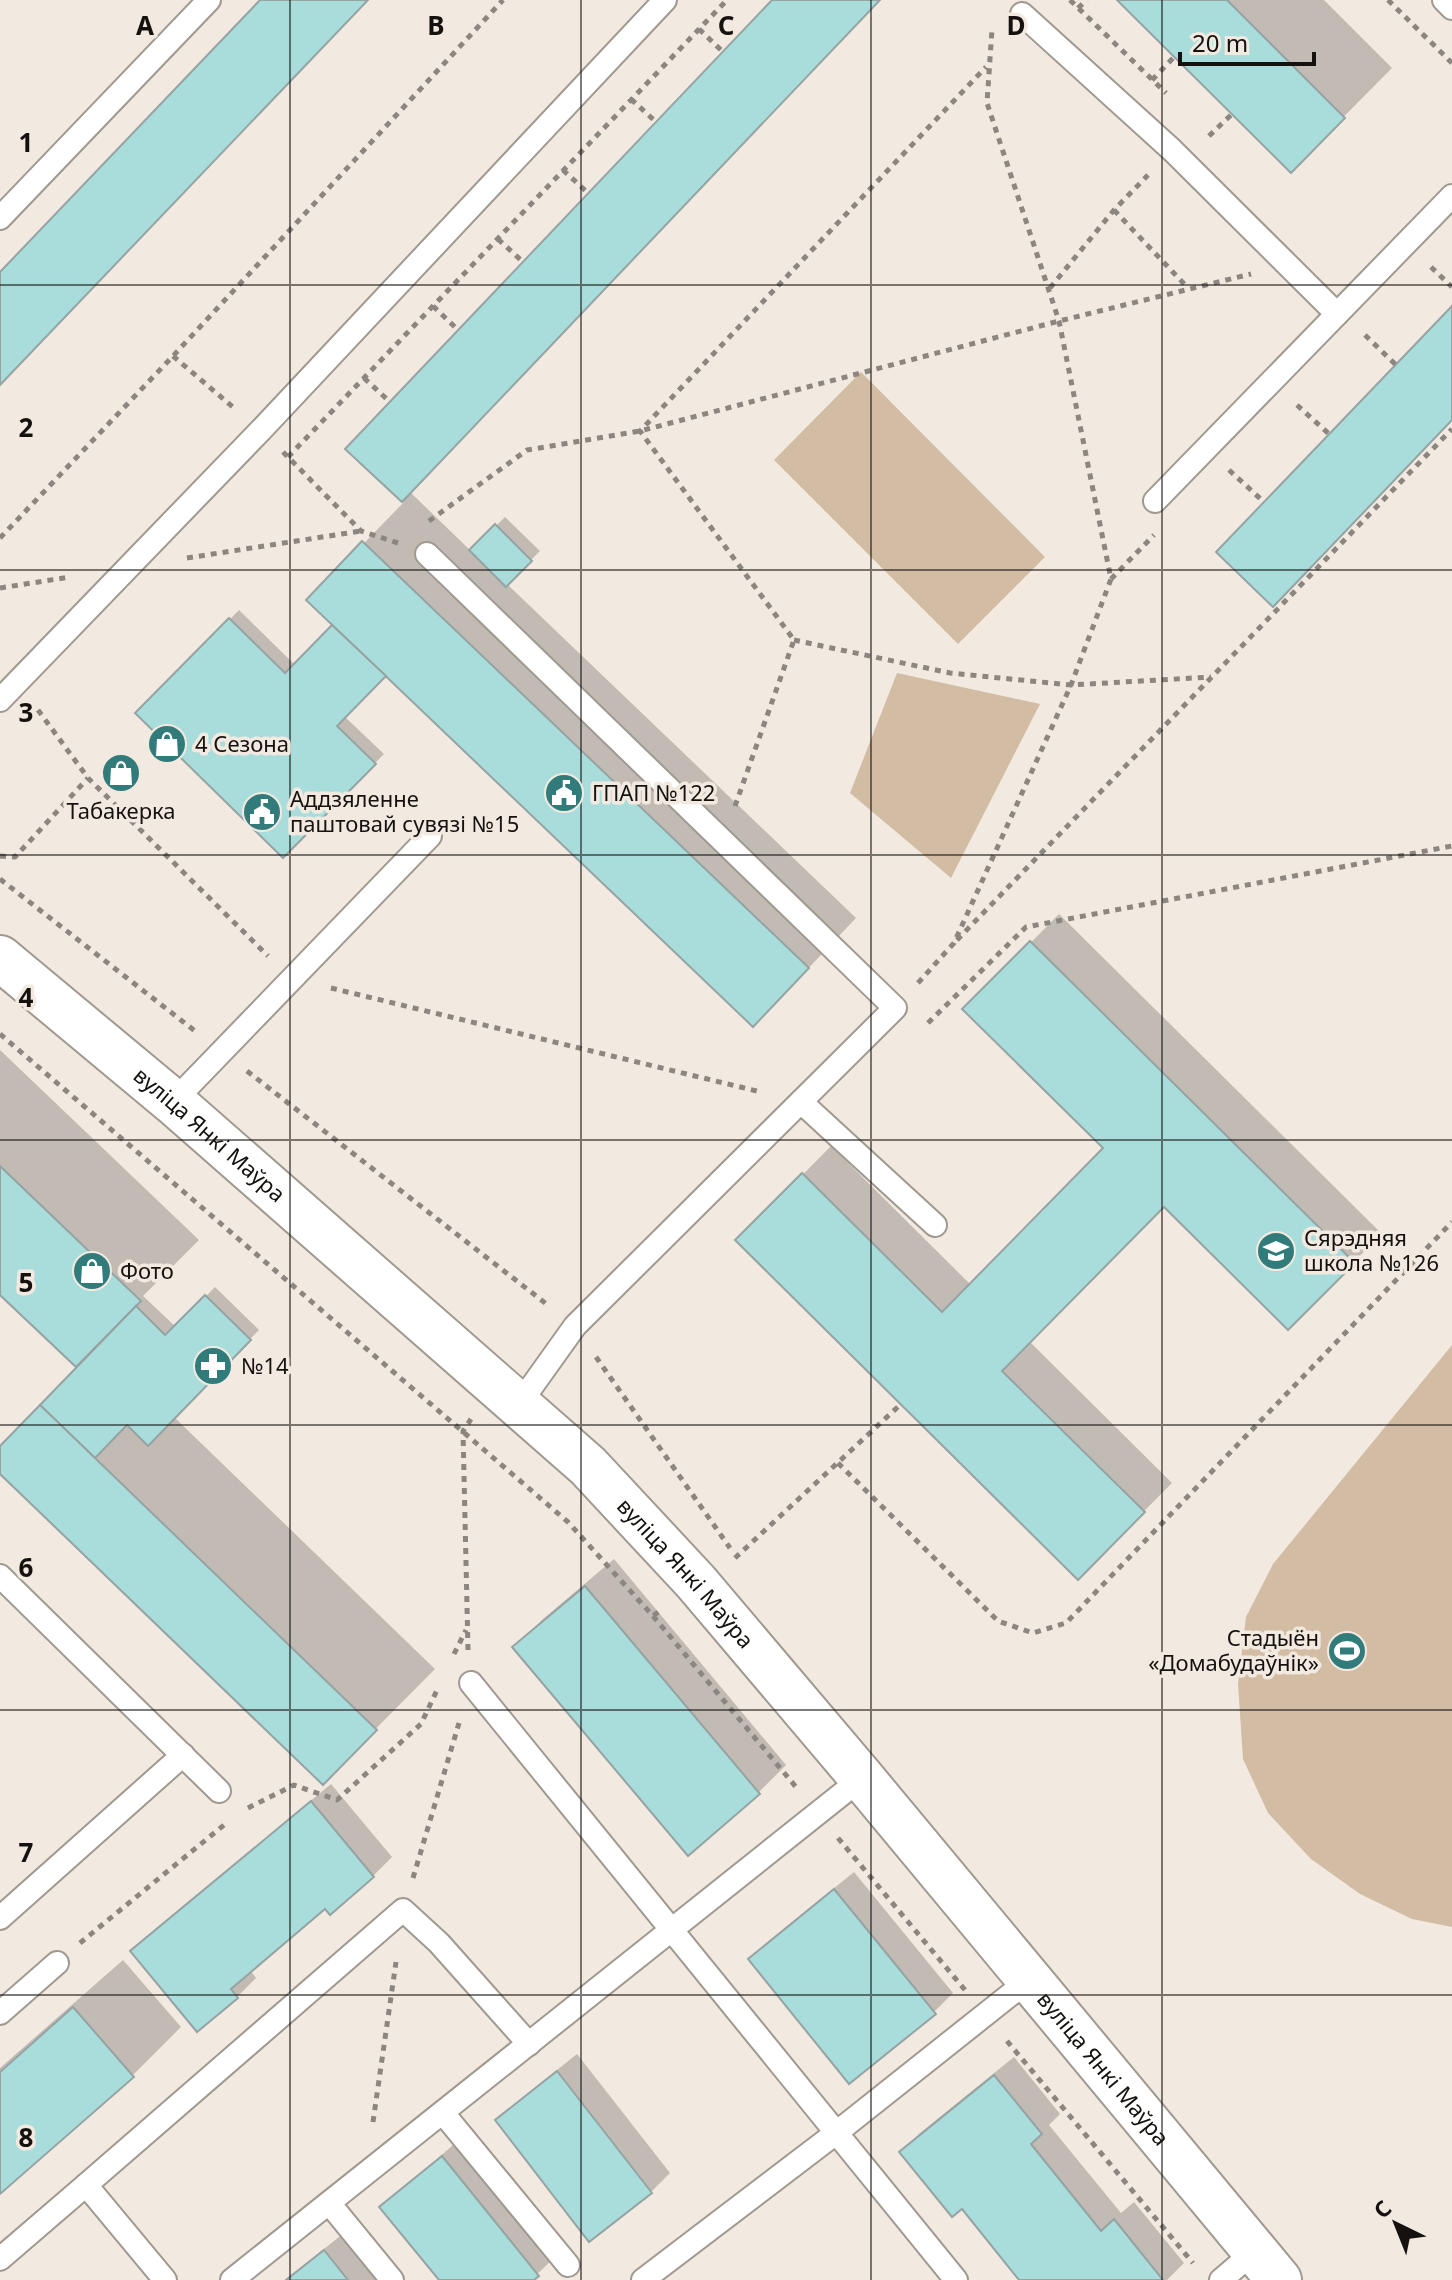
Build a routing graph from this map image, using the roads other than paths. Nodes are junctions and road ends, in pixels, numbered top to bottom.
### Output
1 (209, 0) edge
2 (665, 0) edge
3 (1444, 0) edge
4 (1452, 8) edge
5 (1022, 14) dead end
6 (1452, 196) edge
7 (0, 218) edge
8 (1346, 320) junction
9 (1155, 501) dead end
10 (427, 554) dead end
11 (0, 700) edge
12 (430, 836) dead end
13 (0, 958) edge
14 (173, 1102) junction
15 (801, 1102) junction
16 (935, 1225) dead end
17 (520, 1403) junction
18 (0, 1576) edge
19 (471, 1683) road end
20 (183, 1755) junction
21 (862, 1778) junction
22 (219, 1791) dead end
23 (0, 1918) edge
24 (672, 1931) junction
25 (57, 1963) road end
26 (1030, 1979) junction
27 (0, 2013) edge
28 (529, 2044) junction
29 (443, 2113) junction
30 (836, 2133) junction
31 (86, 2185) junction
32 (329, 2203) junction
33 (0, 2259) edge
34 (568, 2265) dead end
35 (1268, 2265) edge
36 (165, 2280) edge
37 (232, 2280) edge
38 (392, 2280) edge
39 (643, 2280) edge
40 (956, 2280) edge
41 (1221, 2280) edge

1 - 7 lane
2 - 11 lane
3 - 4 lane
5 - 8 lane
6 - 8 lane
8 - 9 lane
10 - 15 lane
12 - 14 lane
13 - 14 street, вуліца Янкі Маўра
14 - 17 street, вуліца Янкі Маўра
15 - 16 lane
15 - 17 lane
17 - 21 street, вуліца Янкі Маўра
18 - 20 lane
19 - 24 lane
20 - 22 lane
20 - 23 lane
21 - 24 lane
21 - 26 street, вуліца Янкі Маўра
24 - 28 lane
24 - 30 lane
25 - 27 lane
26 - 30 lane
26 - 35 street, вуліца Янкі Маўра
28 - 29 lane
28 - 31 lane
29 - 32 lane
29 - 34 lane
30 - 39 lane
30 - 40 lane
31 - 33 lane
31 - 36 lane
32 - 37 lane
32 - 38 lane
35 - 41 lane

